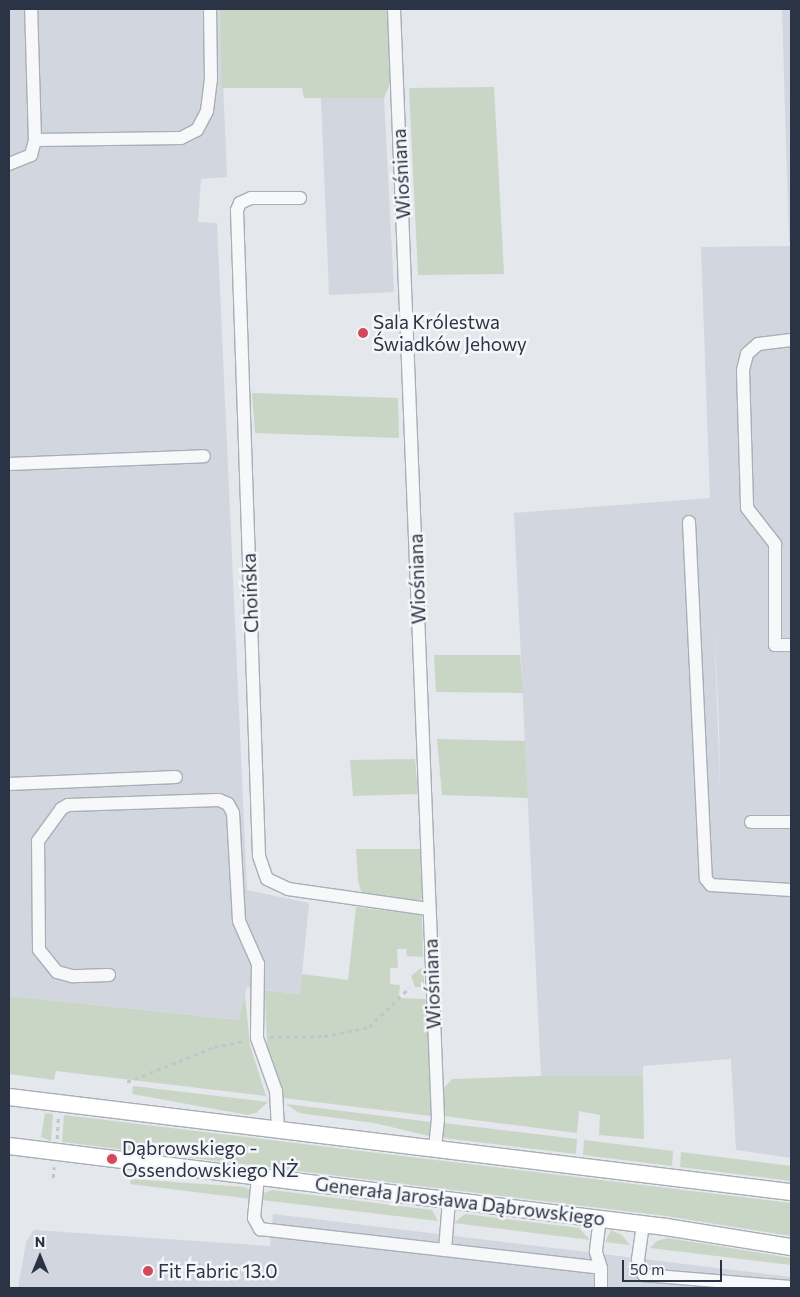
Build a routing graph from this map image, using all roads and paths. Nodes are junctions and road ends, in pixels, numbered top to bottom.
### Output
1 (31, 9) edge
2 (210, 9) edge
3 (394, 9) edge
4 (35, 140) junction
5 (9, 164) edge
6 (300, 198) dead end
7 (791, 340) edge
8 (204, 456) dead end
9 (9, 464) edge
10 (689, 522) dead end
11 (791, 645) edge
12 (176, 777) dead end
13 (9, 784) edge
14 (751, 822) dead end
15 (791, 822) edge
16 (791, 890) edge
17 (429, 909) junction
18 (109, 975) dead end
19 (9, 1097) edge
20 (59, 1103) junction
21 (278, 1130) junction
22 (9, 1146) edge
23 (435, 1149) junction
24 (55, 1152) junction
25 (258, 1176) junction
26 (53, 1178) dead end
27 (791, 1192) edge
28 (448, 1200) junction
29 (600, 1218) junction
30 (644, 1224) junction
31 (791, 1247) edge
32 (445, 1250) junction
33 (601, 1268) junction
34 (791, 1287) edge
35 (601, 1288) edge

1 - 4 street
2 - 4 street
3 - 17 street, Wiośniana
4 - 5 street
6 - 17 street, Choińska
7 - 11 street
8 - 9 street
10 - 16 street
12 - 13 street
14 - 15 street
17 - 23 street, Wiośniana
18 - 21 street
19 - 20 main road
20 - 21 main road
20 - 24 path
21 - 23 main road
22 - 24 main road, Generała Jarosława Dąbrowskiego
23 - 27 main road
24 - 25 main road, Generała Jarosława Dąbrowskiego
24 - 26 path
25 - 28 main road, Generała Jarosława Dąbrowskiego
25 - 32 street
28 - 29 main road, Generała Jarosława Dąbrowskiego
28 - 32 street
29 - 30 main road, Generała Jarosława Dąbrowskiego
29 - 33 street
30 - 31 main road, Generała Jarosława Dąbrowskiego
30 - 34 street
32 - 33 street
33 - 35 street

